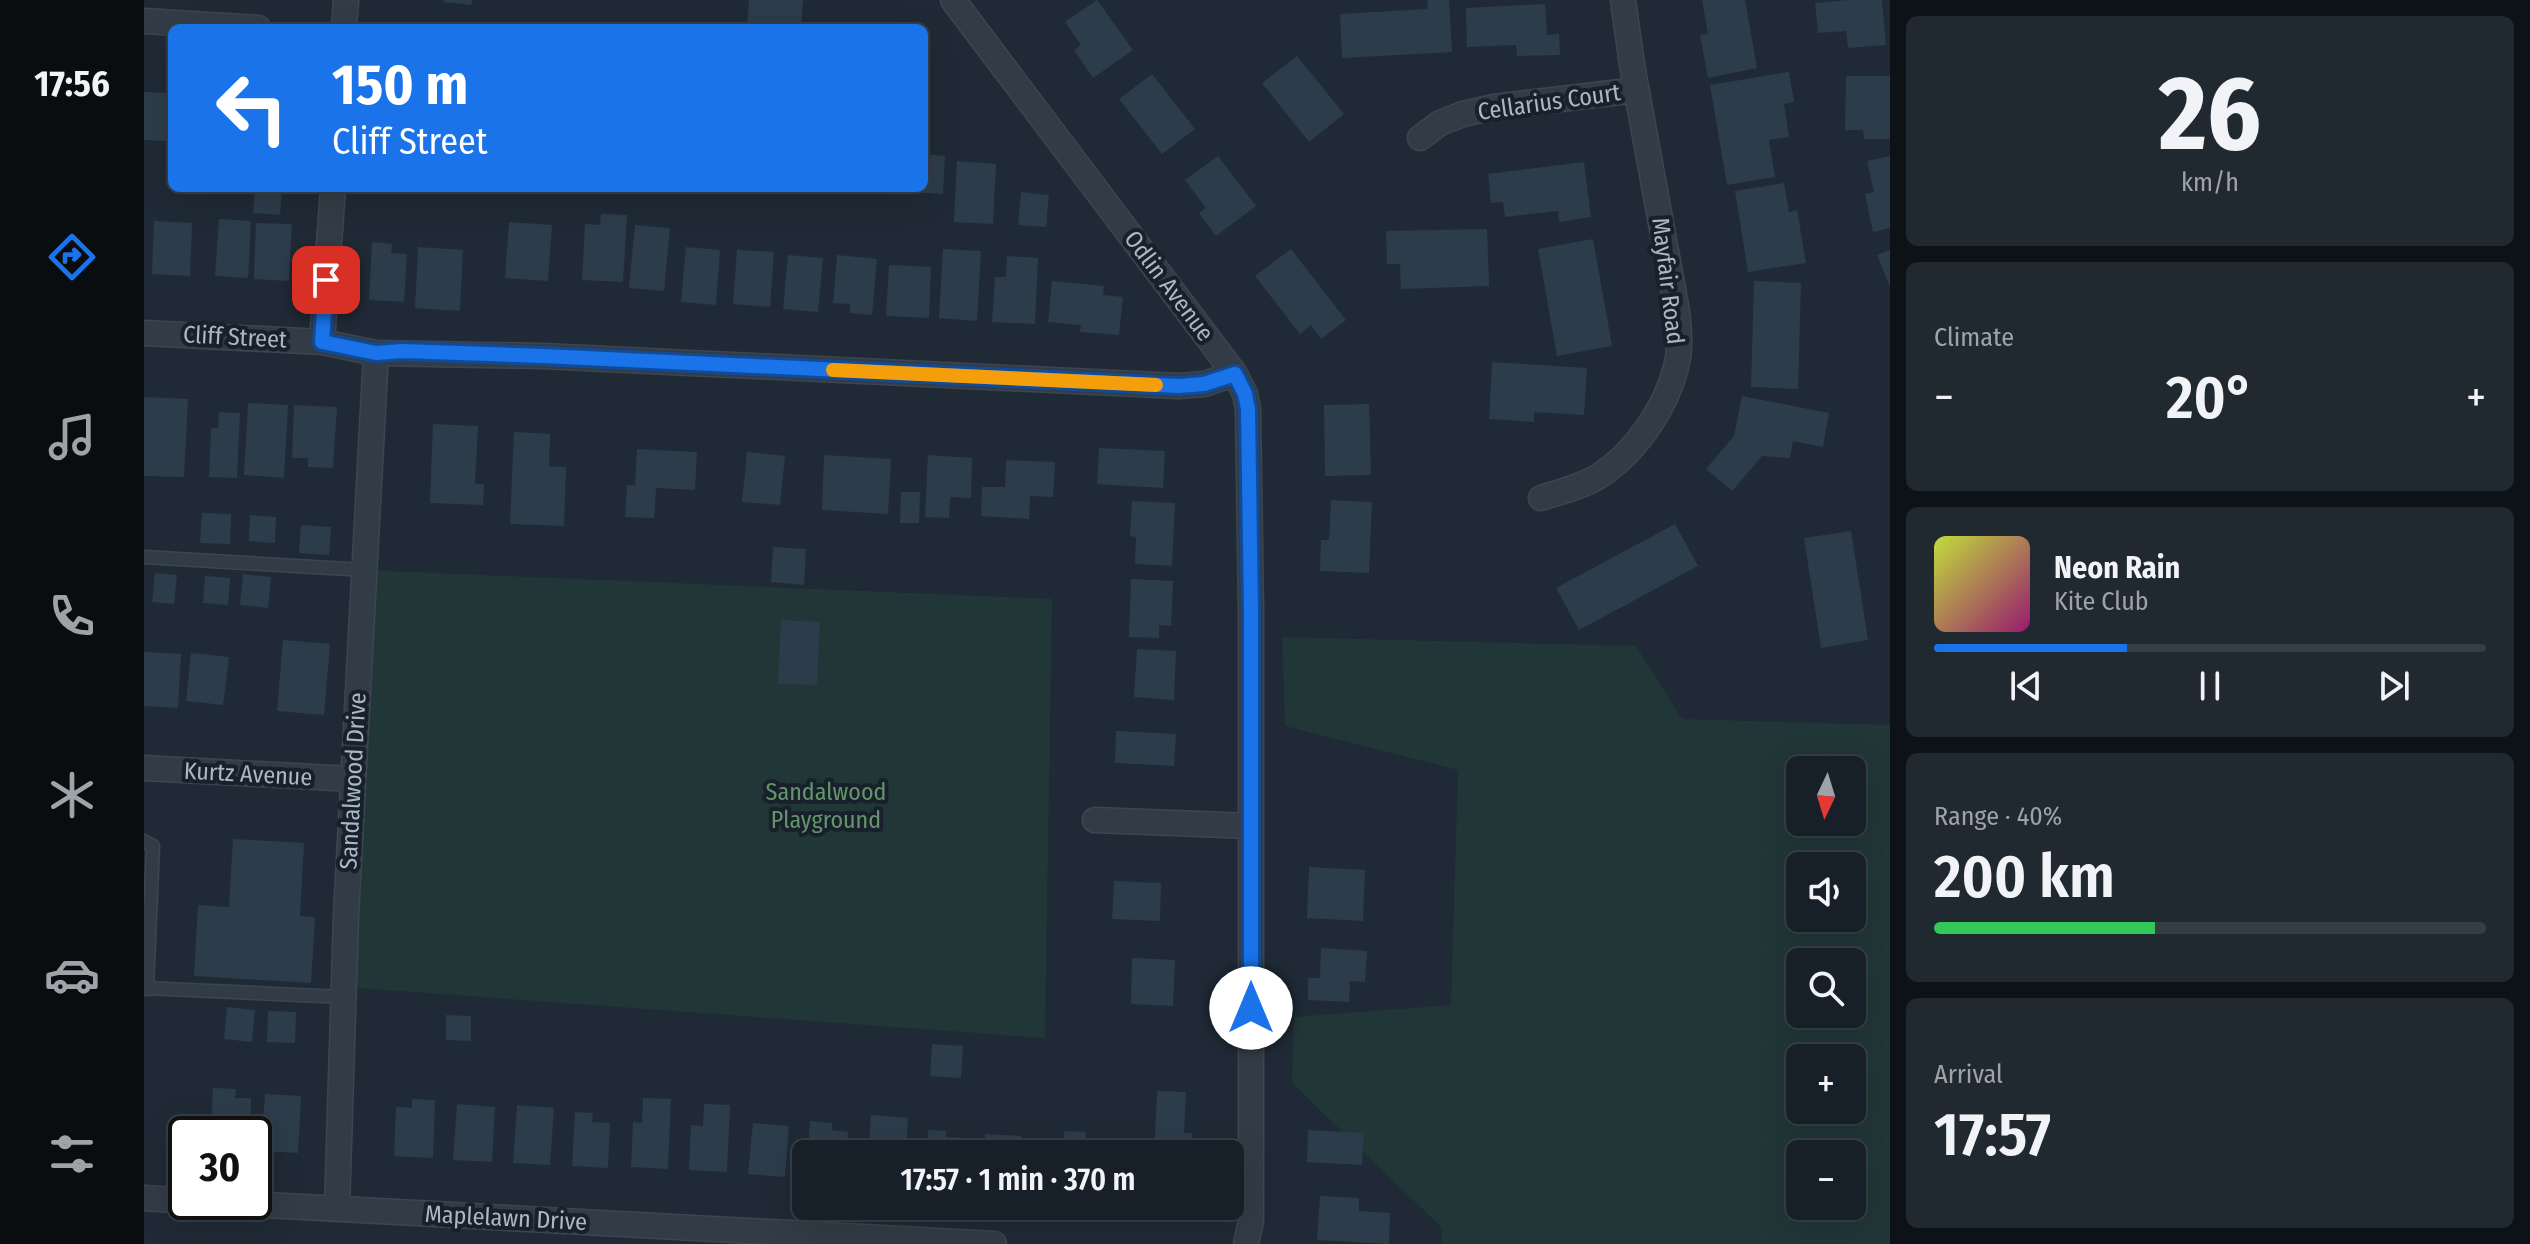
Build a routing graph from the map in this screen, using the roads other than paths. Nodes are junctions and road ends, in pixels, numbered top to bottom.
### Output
1 (346, 0) edge
2 (953, 0) edge
3 (1623, 0) edge
4 (144, 21) edge
5 (193, 24) edge
6 (344, 24) edge
7 (1637, 90) junction
8 (1420, 138) dead end
9 (333, 192) edge
10 (144, 333) edge
11 (322, 342) junction
12 (376, 353) junction
13 (1235, 374) junction
14 (1541, 498) dead end
15 (144, 557) edge
16 (364, 570) junction
17 (144, 768) edge
18 (353, 779) junction
19 (1095, 820) dead end
20 (1251, 826) junction
21 (144, 841) edge
22 (146, 988) edge
23 (343, 997) junction
24 (144, 1198) edge
25 (168, 1200) edge
26 (272, 1205) edge
27 (337, 1209) junction
28 (994, 1244) edge
29 (1246, 1244) edge

1 - 6 street
2 - 13 street, Odlin Avenue
3 - 7 street, Mayfair Road
4 - 5 street
7 - 8 street, Cellarius Court
7 - 14 street, Mayfair Road
9 - 11 street
10 - 11 street, Cliff Street
11 - 12 street, Cliff Street
12 - 13 street, Cliff Street
12 - 16 street, Sandalwood Drive
13 - 20 street, Odlin Avenue
15 - 16 lane
16 - 18 street, Sandalwood Drive
17 - 18 street, Kurtz Avenue
18 - 23 street, Sandalwood Drive
19 - 20 street
20 - 29 street, Odlin Avenue
21 - 22 lane
22 - 23 lane
23 - 27 street, Sandalwood Drive
24 - 25 street
26 - 27 street, Maplelawn Drive
27 - 28 street, Maplelawn Drive

